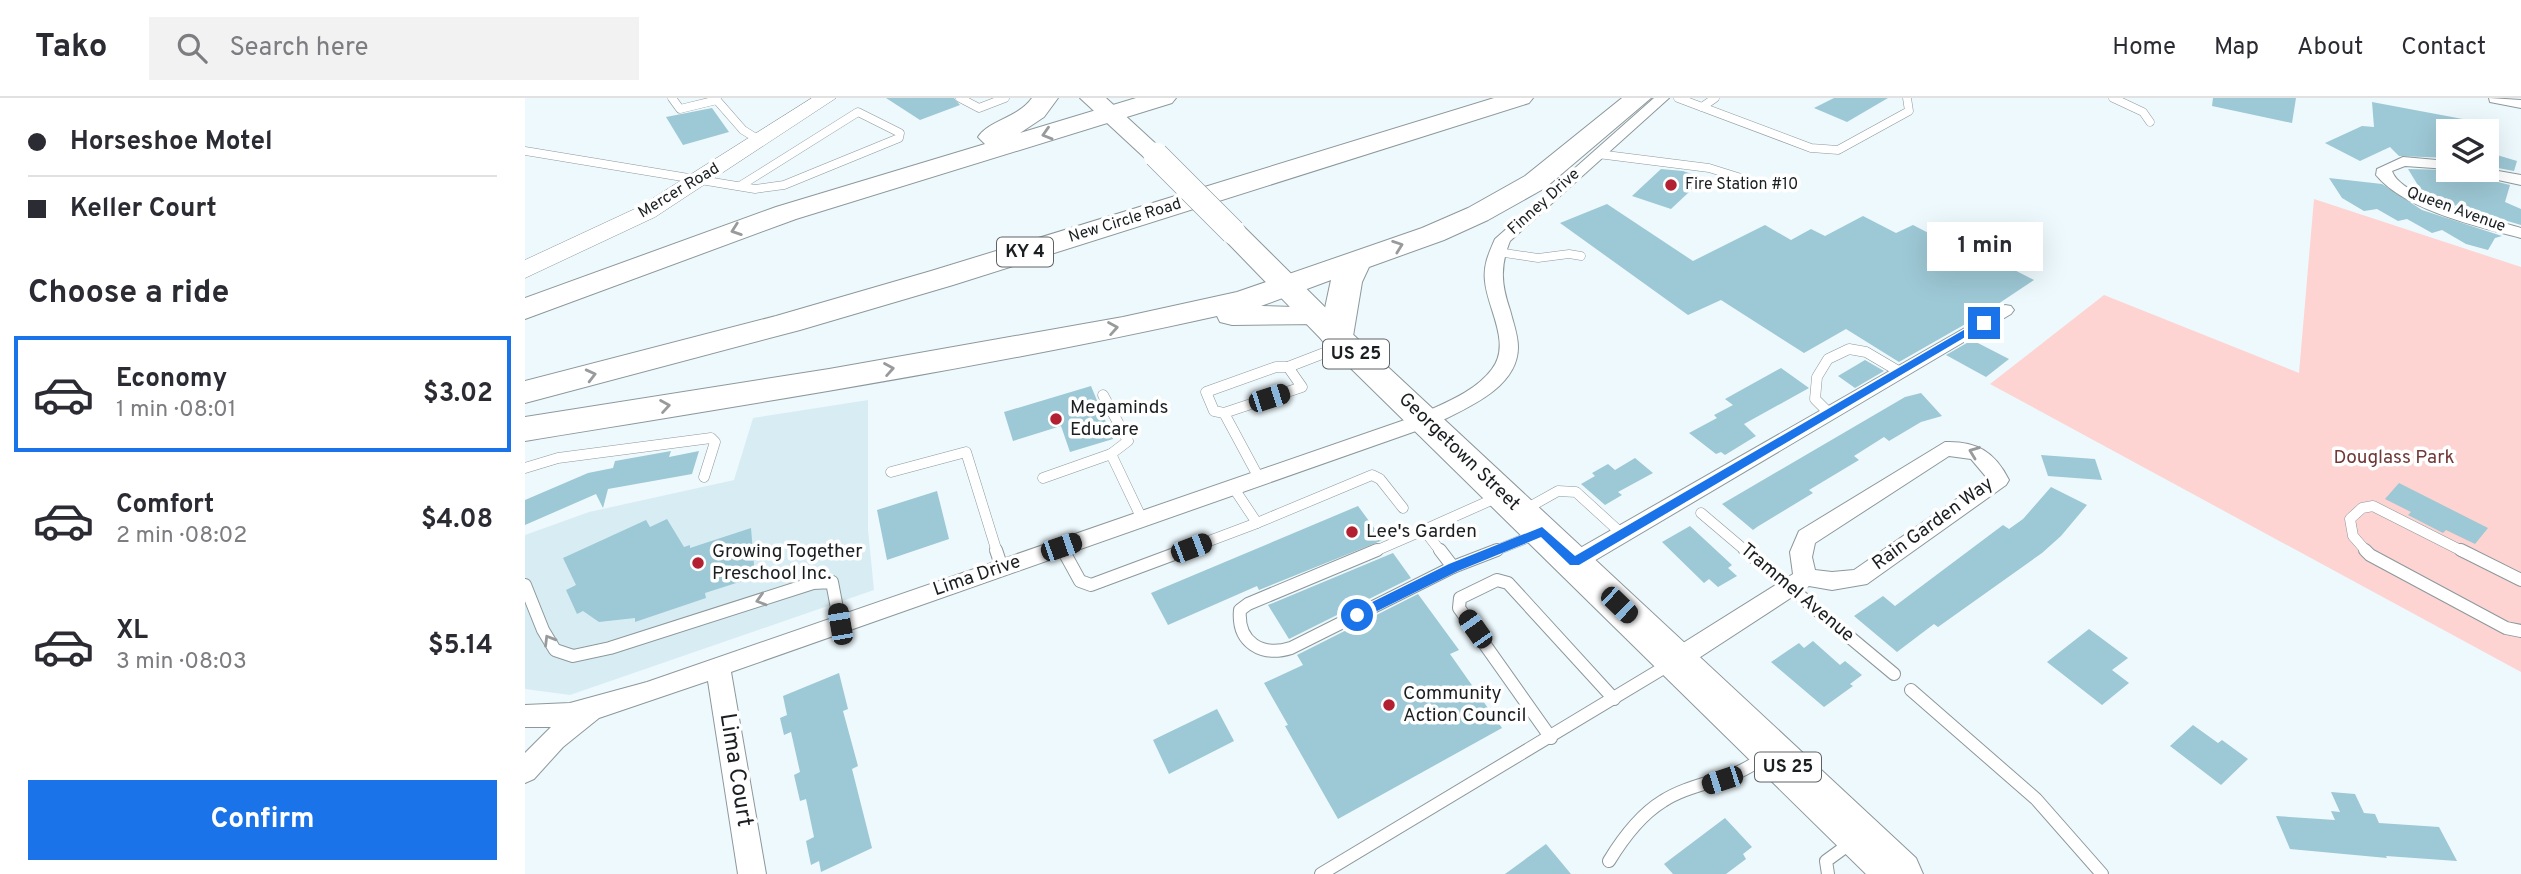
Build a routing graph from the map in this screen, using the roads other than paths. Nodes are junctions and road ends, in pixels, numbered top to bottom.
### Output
1 (672, 98) edge
2 (826, 98) edge
3 (978, 98) edge
4 (1005, 98) edge
5 (1045, 98) edge
6 (1163, 98) edge
7 (1469, 98) edge
8 (1520, 98) edge
9 (1639, 98) edge
10 (1662, 98) edge
11 (1678, 98) edge
12 (1715, 98) edge
13 (1907, 98) edge
14 (2113, 98) edge
15 (716, 99) edge
16 (963, 99) edge
17 (2495, 99) edge
18 (2521, 104) edge
19 (1102, 106) edge
20 (1702, 107) junction
21 (2150, 122) dead end
22 (759, 140) junction
23 (525, 151) edge
24 (1598, 154) junction
25 (2436, 164) edge
26 (2499, 175) edge
27 (1741, 178) dead end
28 (701, 179) junction
29 (2521, 180) edge
30 (740, 186) junction
31 (786, 213) junction
32 (2521, 233) edge
33 (1497, 252) junction
34 (1581, 256) dead end
35 (1356, 261) junction
36 (525, 270) edge
37 (1288, 286) junction
38 (525, 309) edge
39 (2005, 310) dead end
40 (1188, 314) junction
41 (1332, 332) junction
42 (1288, 367) junction
43 (525, 369) edge
44 (1900, 372) junction
45 (525, 392) edge
46 (1103, 395) dead end
47 (1224, 413) junction
48 (1829, 413) junction
49 (1426, 420) junction
50 (525, 429) edge
51 (1111, 454) junction
52 (525, 468) edge
53 (891, 472) dead end
54 (704, 477) dead end
55 (1043, 478) dead end
56 (1259, 478) junction
57 (1233, 487) junction
58 (1403, 508) dead end
59 (1522, 513) junction
60 (1701, 513) dead end
61 (1142, 519) junction
62 (1257, 523) junction
63 (1424, 530) junction
64 (1622, 534) junction
65 (1061, 547) junction
66 (1574, 562) junction
67 (1453, 567) junction
68 (1002, 568) junction
69 (2521, 580) edge
70 (1799, 583) junction
71 (525, 585) edge
72 (840, 624) junction
73 (2521, 631) edge
74 (1676, 660) junction
75 (718, 667) junction
76 (1894, 674) dead end
77 (1911, 690) dead end
78 (1614, 699) junction
79 (606, 704) junction
80 (525, 716) edge
81 (1551, 738) junction
82 (1771, 751) junction
83 (525, 771) edge
84 (1860, 836) junction
85 (1609, 861) dead end
86 (752, 874) edge
87 (1321, 874) edge
88 (1828, 874) edge
89 (1899, 874) edge
90 (2102, 874) edge

1 - 15 lane
2 - 22 street, Mercer Road
3 - 16 lane
4 - 16 lane
5 - 31 highway
6 - 19 highway
7 - 43 highway, New Circle Road / KY 4
45 -> 8 highway, New Circle Road / KY 4
35 -> 9 highway
10 - 24 street, Finney Drive
11 - 20 lane
12 - 20 lane
13 - 20 lane
14 - 21 lane
15 - 22 lane
17 - 18 street
19 -> 31 highway
19 - 37 main road, Georgetown Street / US 25, bridge
22 - 28 street, Mercer Road
23 - 28 lane
24 - 27 lane
24 - 33 street, Finney Drive
25 - 32 street, Queen Avenue
26 - 29 street
28 - 30 lane
28 - 36 street, Mercer Road
30 - 30 lane
31 -> 38 highway
33 - 34 lane
33 - 49 street, Finney Drive
35 - 37 highway
35 - 41 highway
37 - 40 highway
37 - 41 main road, Georgetown Street / US 25
39 - 44 street
40 - 41 highway
50 -> 40 highway
41 - 42 lane
41 - 49 main road, Georgetown Street / US 25
42 - 47 lane
42 - 47 lane
44 - 48 street
44 - 48 lane
46 - 51 lane
47 - 56 lane
48 - 64 street
49 - 56 street, Lima Drive
49 - 59 main road, Georgetown Street / US 25
51 - 55 lane
51 - 61 lane
52 - 54 lane
53 - 68 lane
56 - 57 street, Lima Drive
57 - 61 street, Lima Drive
57 - 62 lane
58 - 62 lane
59 - 63 lane
59 - 64 lane
59 - 66 main road, Georgetown Street / US 25
59 - 67 lane
60 - 70 lane, Trammel Avenue
61 - 65 street, Lima Drive
62 - 65 lane
63 - 67 lane
63 - 67 lane
64 - 66 street
65 - 68 street, Lima Drive
66 - 74 main road, Georgetown Street / US 25
68 - 72 street, Lima Drive
69 - 73 lane
70 -> 70 street, Rain Garden Way
70 - 74 street
70 - 76 lane, Trammel Avenue
72 -> 71 lane
72 - 75 street, Lima Drive
74 - 78 lane
74 - 82 main road, Georgetown Street / US 25
75 - 79 street, Lima Drive
75 - 86 street, Lima Court
77 - 90 lane
78 - 81 lane
78 - 81 lane
79 - 80 street, Lima Drive
79 - 83 street
81 - 87 lane
82 - 84 main road, Georgetown Street / US 25
82 - 85 lane
84 - 88 lane
84 - 89 main road, Georgetown Street / US 25

